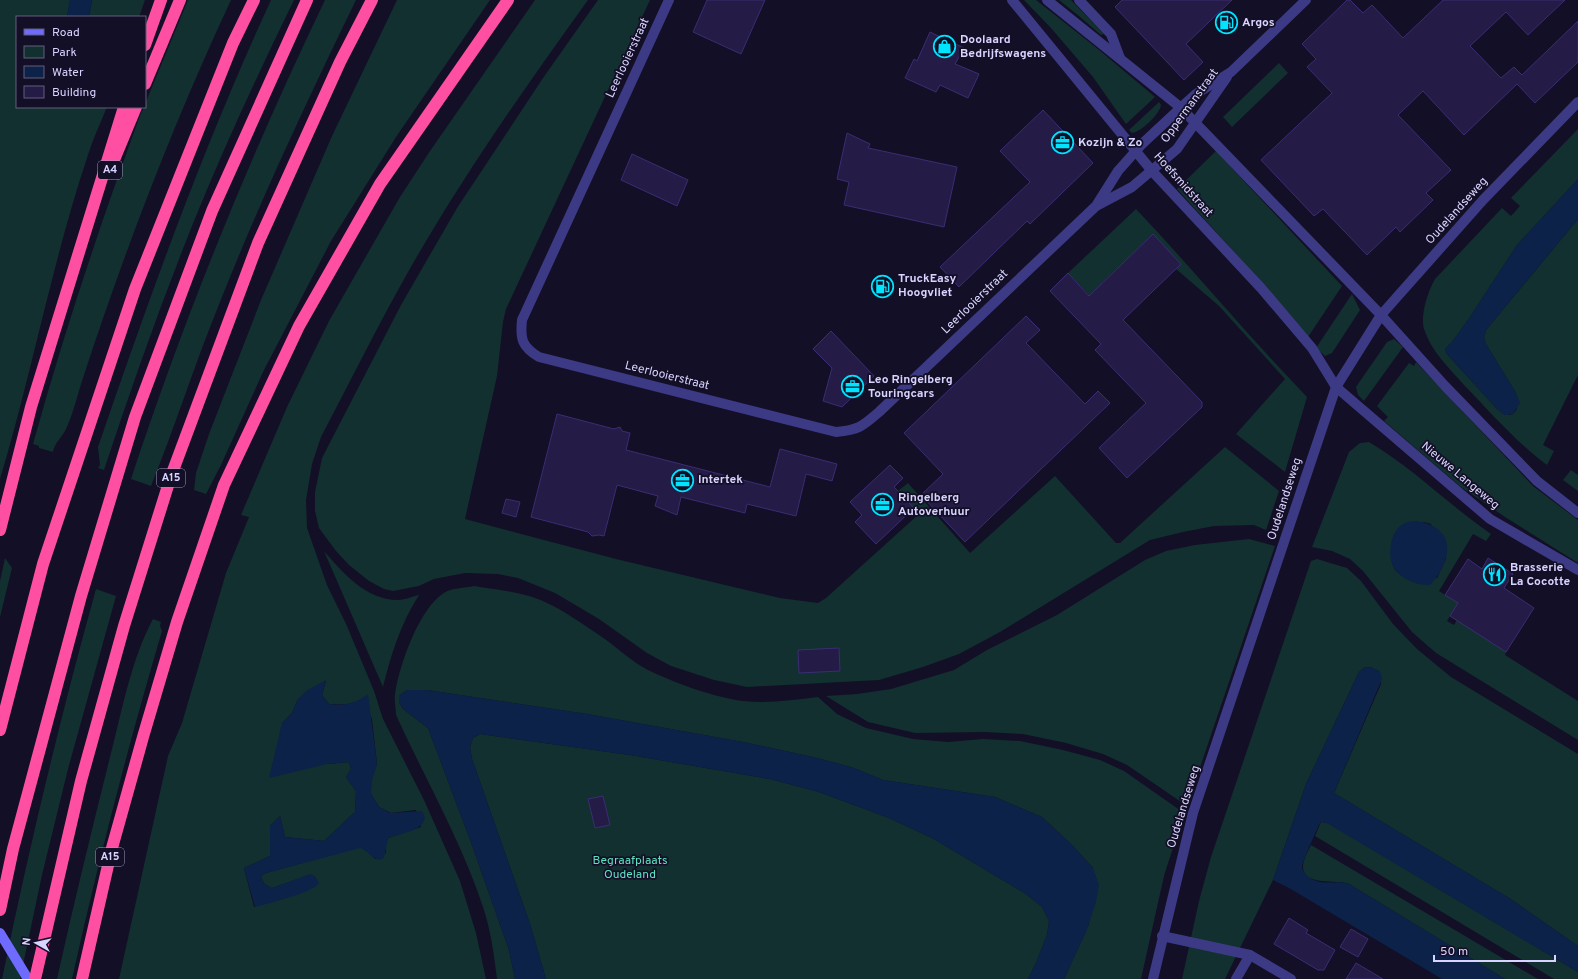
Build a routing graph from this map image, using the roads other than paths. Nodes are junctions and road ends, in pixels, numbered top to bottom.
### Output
1 (161, 0) edge
2 (180, 0) edge
3 (254, 0) edge
4 (307, 0) edge
5 (372, 0) edge
6 (508, 0) edge
7 (669, 0) edge
8 (1012, 0) edge
9 (1047, 0) edge
10 (1079, 0) edge
11 (1306, 0) edge
12 (146, 42) edge
13 (1120, 58) junction
14 (1231, 72) junction
15 (146, 82) edge
16 (1578, 102) edge
17 (1180, 107) junction
18 (124, 108) edge
19 (136, 108) edge
20 (1196, 123) junction
21 (1135, 151) junction
22 (1152, 171) junction
23 (1096, 206) junction
24 (84, 234) junction
25 (1381, 315) junction
26 (1336, 387) junction
27 (1578, 513) edge
28 (0, 530) edge
29 (1578, 570) edge
30 (0, 730) edge
31 (0, 910) edge
32 (0, 933) edge
33 (1162, 936) junction
34 (1250, 955) junction
35 (28, 979) edge
36 (36, 979) edge
37 (82, 979) edge
38 (1152, 979) edge
39 (1236, 979) edge
40 (1291, 979) edge

1 - 12 highway
2 - 15 highway
3 - 30 highway
4 - 31 highway
5 - 36 highway, A15
6 - 37 highway, A15
7 - 23 street, Leerlooierstraat
8 - 21 street, Hoefsmidstraat
9 - 13 street
10 - 13 street
11 - 14 street, Oppermanstraat
13 - 17 street
14 - 17 street, Oppermanstraat
14 - 20 street, Oppermanstraat
16 - 25 street, Oudelandseweg
17 - 20 street
17 - 21 street, Oppermanstraat
18 - 24 highway
19 - 24 highway, A4
20 - 22 street, Oppermanstraat
20 - 25 street
21 - 22 street, Hoefsmidstraat
21 - 23 street, Leerlooierstraat
22 - 23 street, Leerlooierstraat
22 - 26 street, Hoefsmidstraat
24 - 28 highway
25 - 26 street, Oudelandseweg
25 - 27 street
26 - 29 street, Nieuwe Langeweg
26 - 33 street, Oudelandseweg
32 - 35 main road
33 - 34 street
33 - 38 street, Oudelandseweg
34 - 39 street
34 - 40 street

